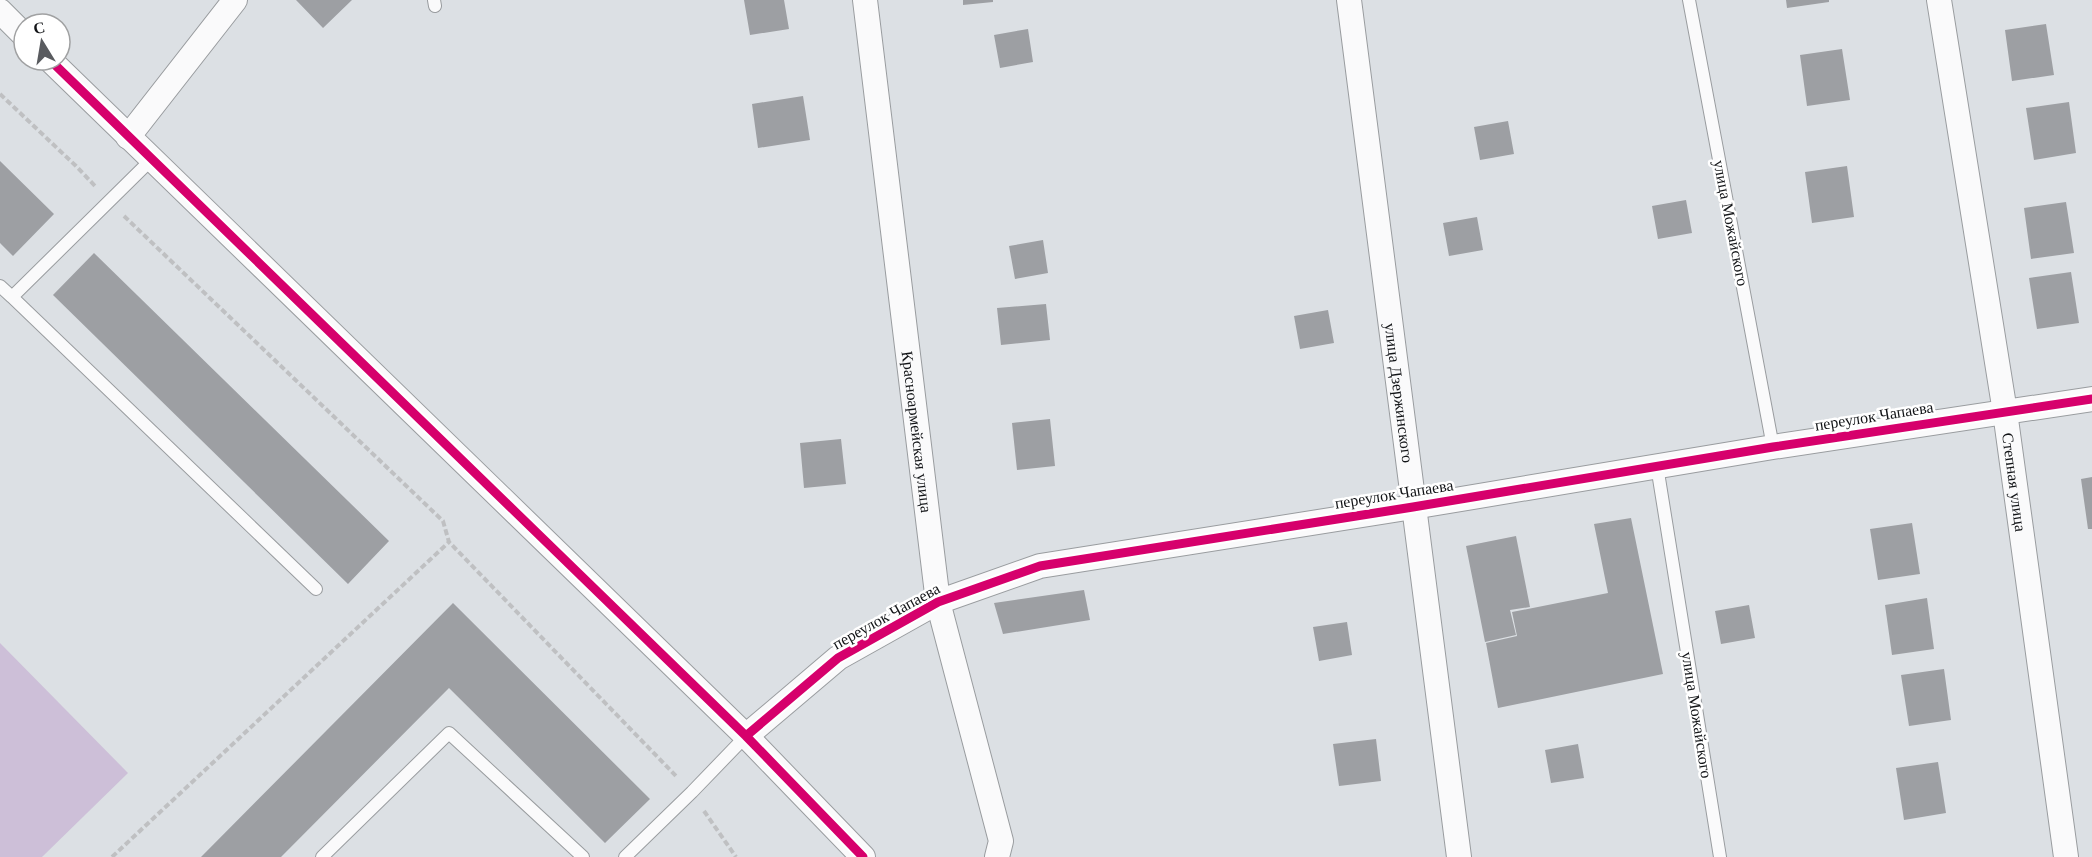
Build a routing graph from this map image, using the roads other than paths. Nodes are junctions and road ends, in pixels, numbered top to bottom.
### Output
1 (235, 0) edge
2 (865, 0) edge
3 (1349, 0) edge
4 (1689, 0) edge
5 (1939, 0) edge
6 (0, 11) edge
7 (12, 23) edge
8 (62, 72) edge
9 (128, 137) junction
10 (151, 160) junction
11 (0, 286) edge
12 (12, 297) junction
13 (2092, 399) edge
14 (2005, 412) junction
15 (1773, 447) junction
16 (1657, 466) junction
17 (1413, 507) junction
18 (316, 589) dead end
19 (938, 602) junction
20 (746, 736) junction
21 (322, 857) edge
22 (583, 857) edge
23 (625, 857) edge
24 (863, 857) edge
25 (997, 857) edge
26 (1459, 857) edge
27 (1720, 857) edge
28 (2066, 857) edge

1 - 9 street
2 - 19 street, Красноармейская улица
3 - 17 street, улица Дзержинского
4 - 15 lane, улица Можайского
5 - 14 street, Степная улица
6 - 7 street
8 - 9 street
9 - 10 street
10 - 12 lane
10 - 20 street
11 - 12 lane
12 - 18 lane
13 - 14 street, переулок Чапаева
14 - 15 street, переулок Чапаева
14 - 28 street, Степная улица
15 - 16 street, переулок Чапаева
16 - 17 street, переулок Чапаева
16 - 27 lane, улица Можайского
17 - 19 street, переулок Чапаева
17 - 26 street, улица Дзержинского
19 - 20 street, переулок Чапаева
19 - 25 street, Красноармейская улица
20 - 23 lane
20 - 24 street
21 - 22 lane

